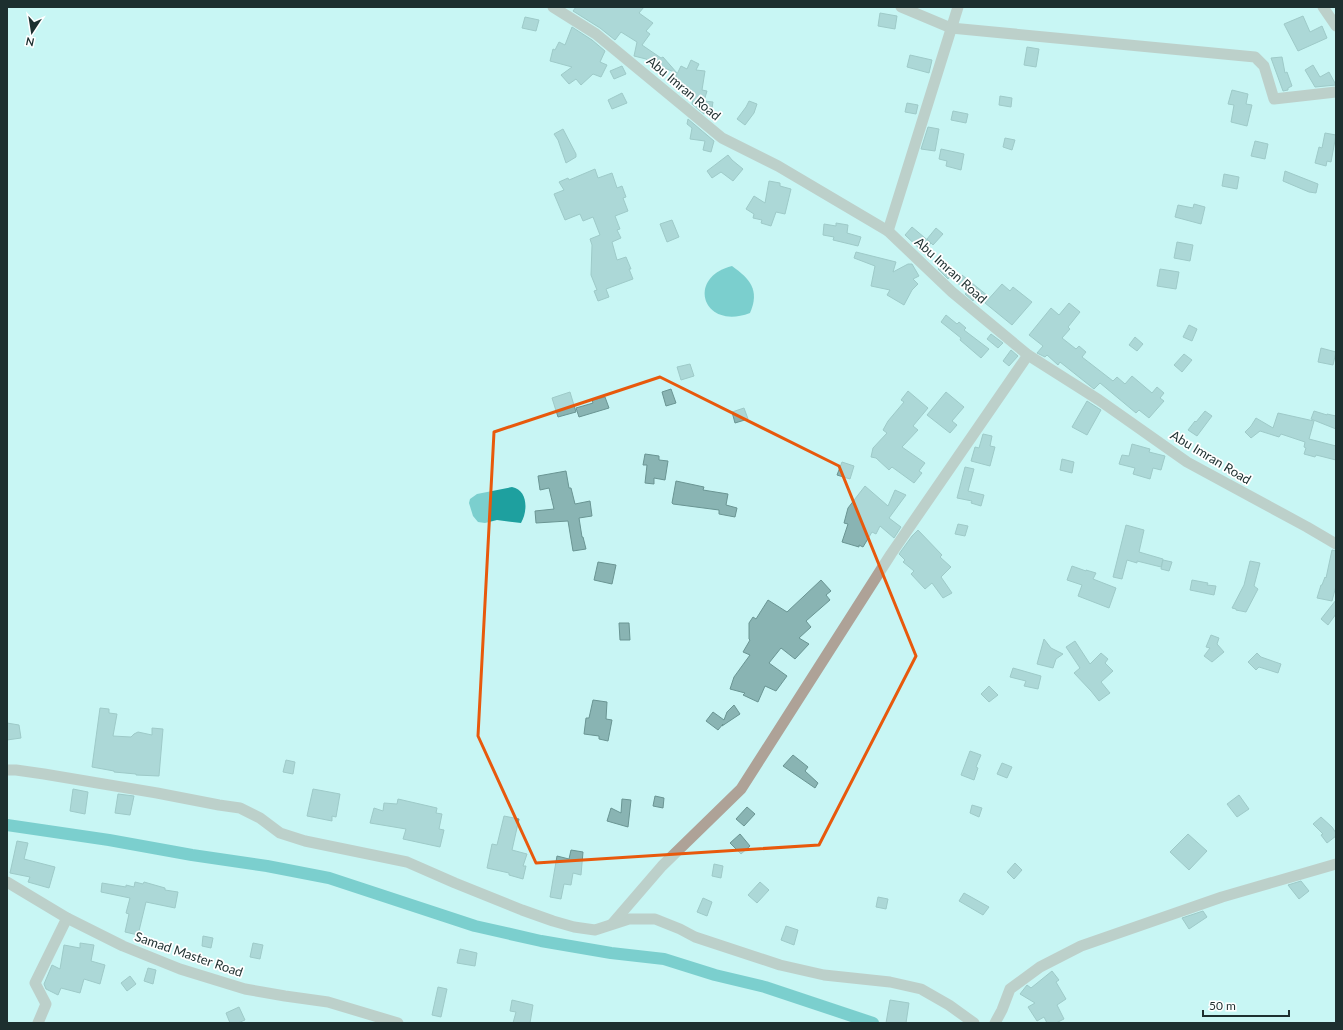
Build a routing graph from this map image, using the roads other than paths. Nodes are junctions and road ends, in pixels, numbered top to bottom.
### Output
1 (901, 7) edge
2 (958, 7) edge
3 (1324, 7) edge
4 (561, 9) edge
5 (1336, 26) edge
6 (951, 28) junction
7 (1336, 92) edge
8 (888, 231) junction
9 (1028, 355) junction
10 (1336, 544) edge
11 (7, 770) edge
12 (1336, 864) edge
13 (7, 882) edge
14 (67, 918) junction
15 (612, 924) junction
16 (38, 1023) edge
17 (398, 1023) edge
18 (974, 1023) edge
19 (995, 1023) edge

1 - 6 street
2 - 6 street
3 - 5 street
4 - 8 street, Abu Imran Road
6 - 7 street
6 - 8 street
8 - 9 street, Abu Imran Road
9 - 10 street, Abu Imran Road
9 - 15 street
11 - 15 street
12 - 19 street
13 - 14 street, Samad Master Road
14 - 16 street
14 - 17 street, Samad Master Road
15 - 18 street

